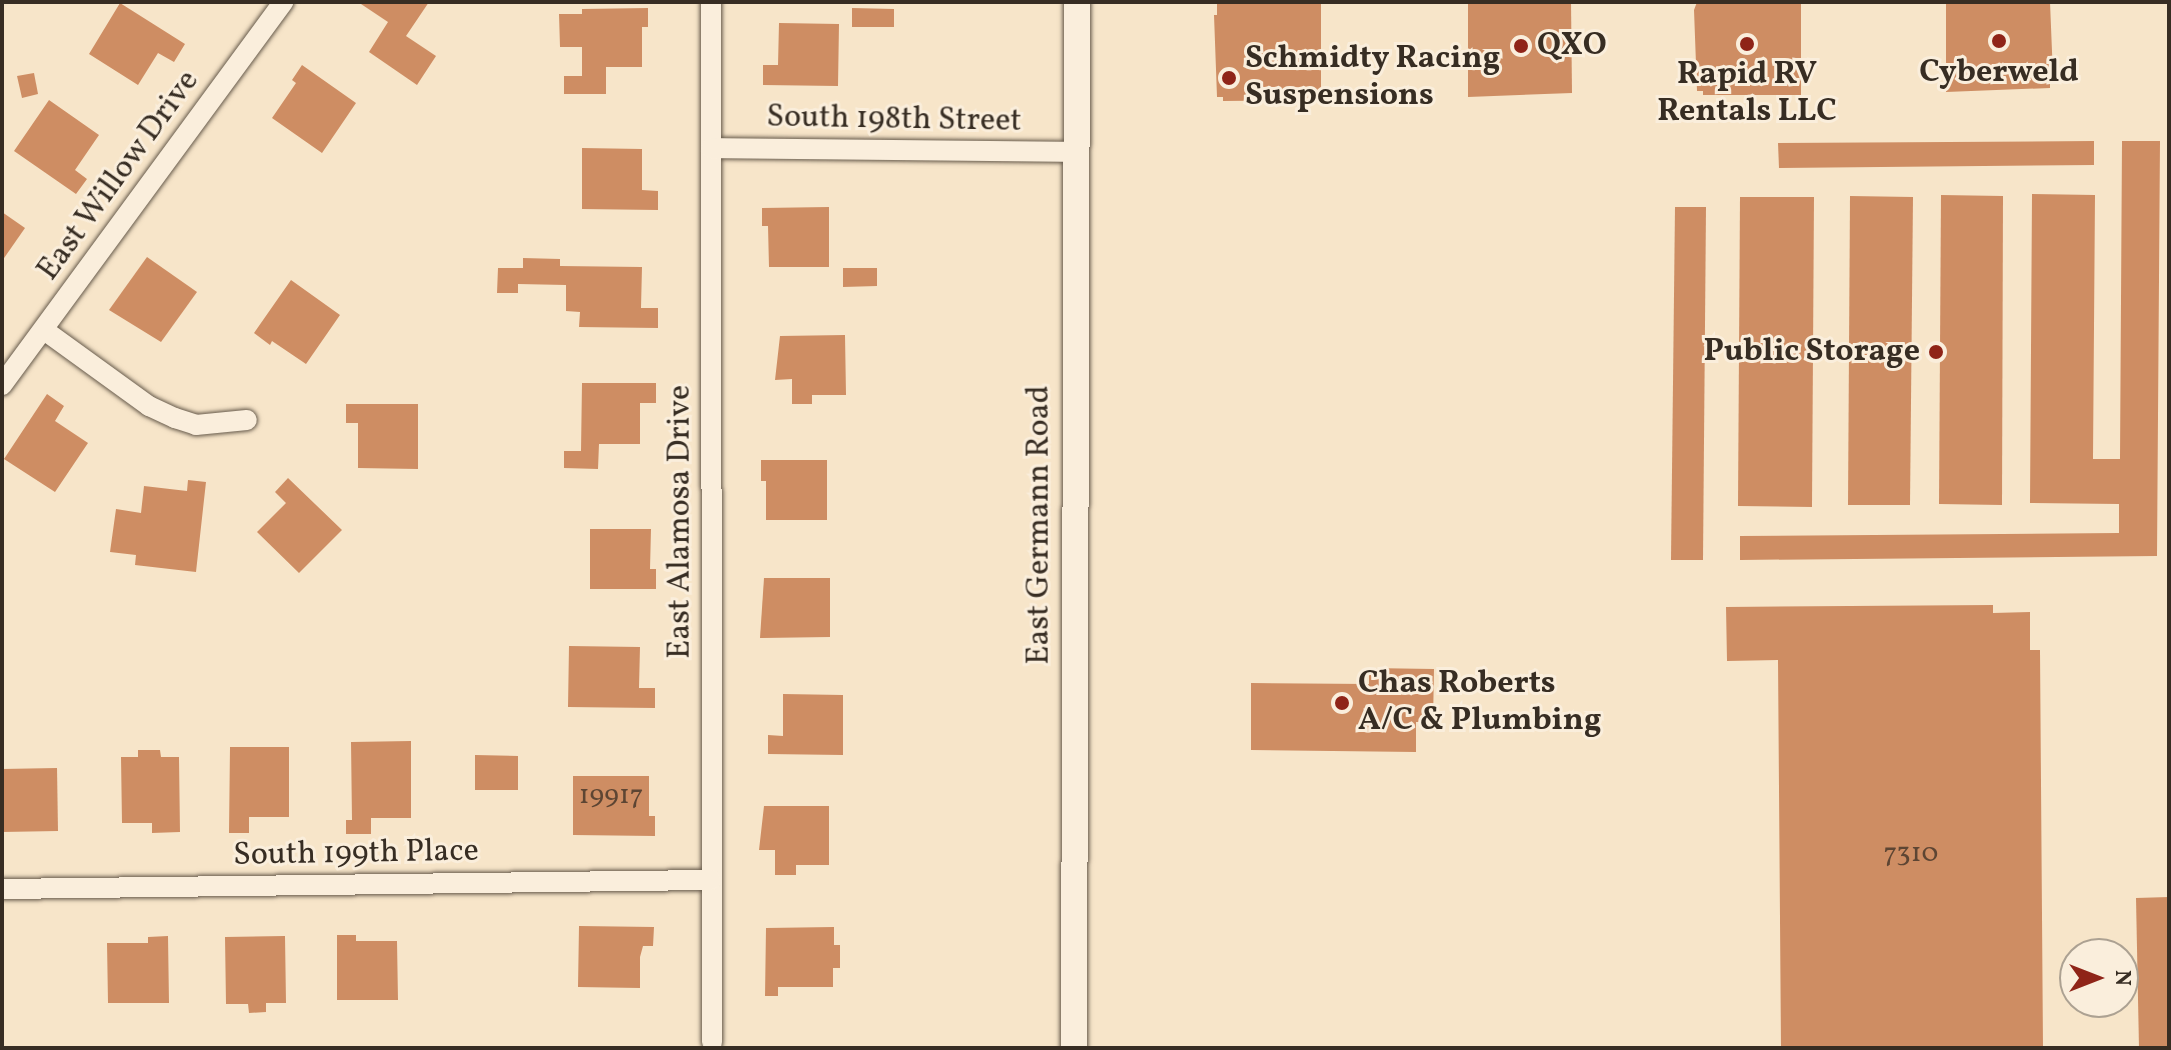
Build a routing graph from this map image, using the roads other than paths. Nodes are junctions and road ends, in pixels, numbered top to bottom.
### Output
1 (283, 2) edge
2 (711, 2) edge
3 (1077, 2) edge
4 (711, 148) junction
5 (1076, 152) junction
6 (44, 330) junction
7 (2, 385) edge
8 (247, 420) dead end
9 (711, 880) junction
10 (2, 889) edge
11 (712, 1042) dead end
12 (1074, 1048) edge

1 - 6 street, East Willow Drive
2 - 4 street, East Alamosa Drive
3 - 5 street, East Germann Road
4 - 5 street, South 198th Street
4 - 9 street, East Alamosa Drive
5 - 12 street, East Germann Road
6 - 7 street, East Willow Drive
6 - 8 street
9 - 10 street, South 199th Place
9 - 11 street, East Alamosa Drive

